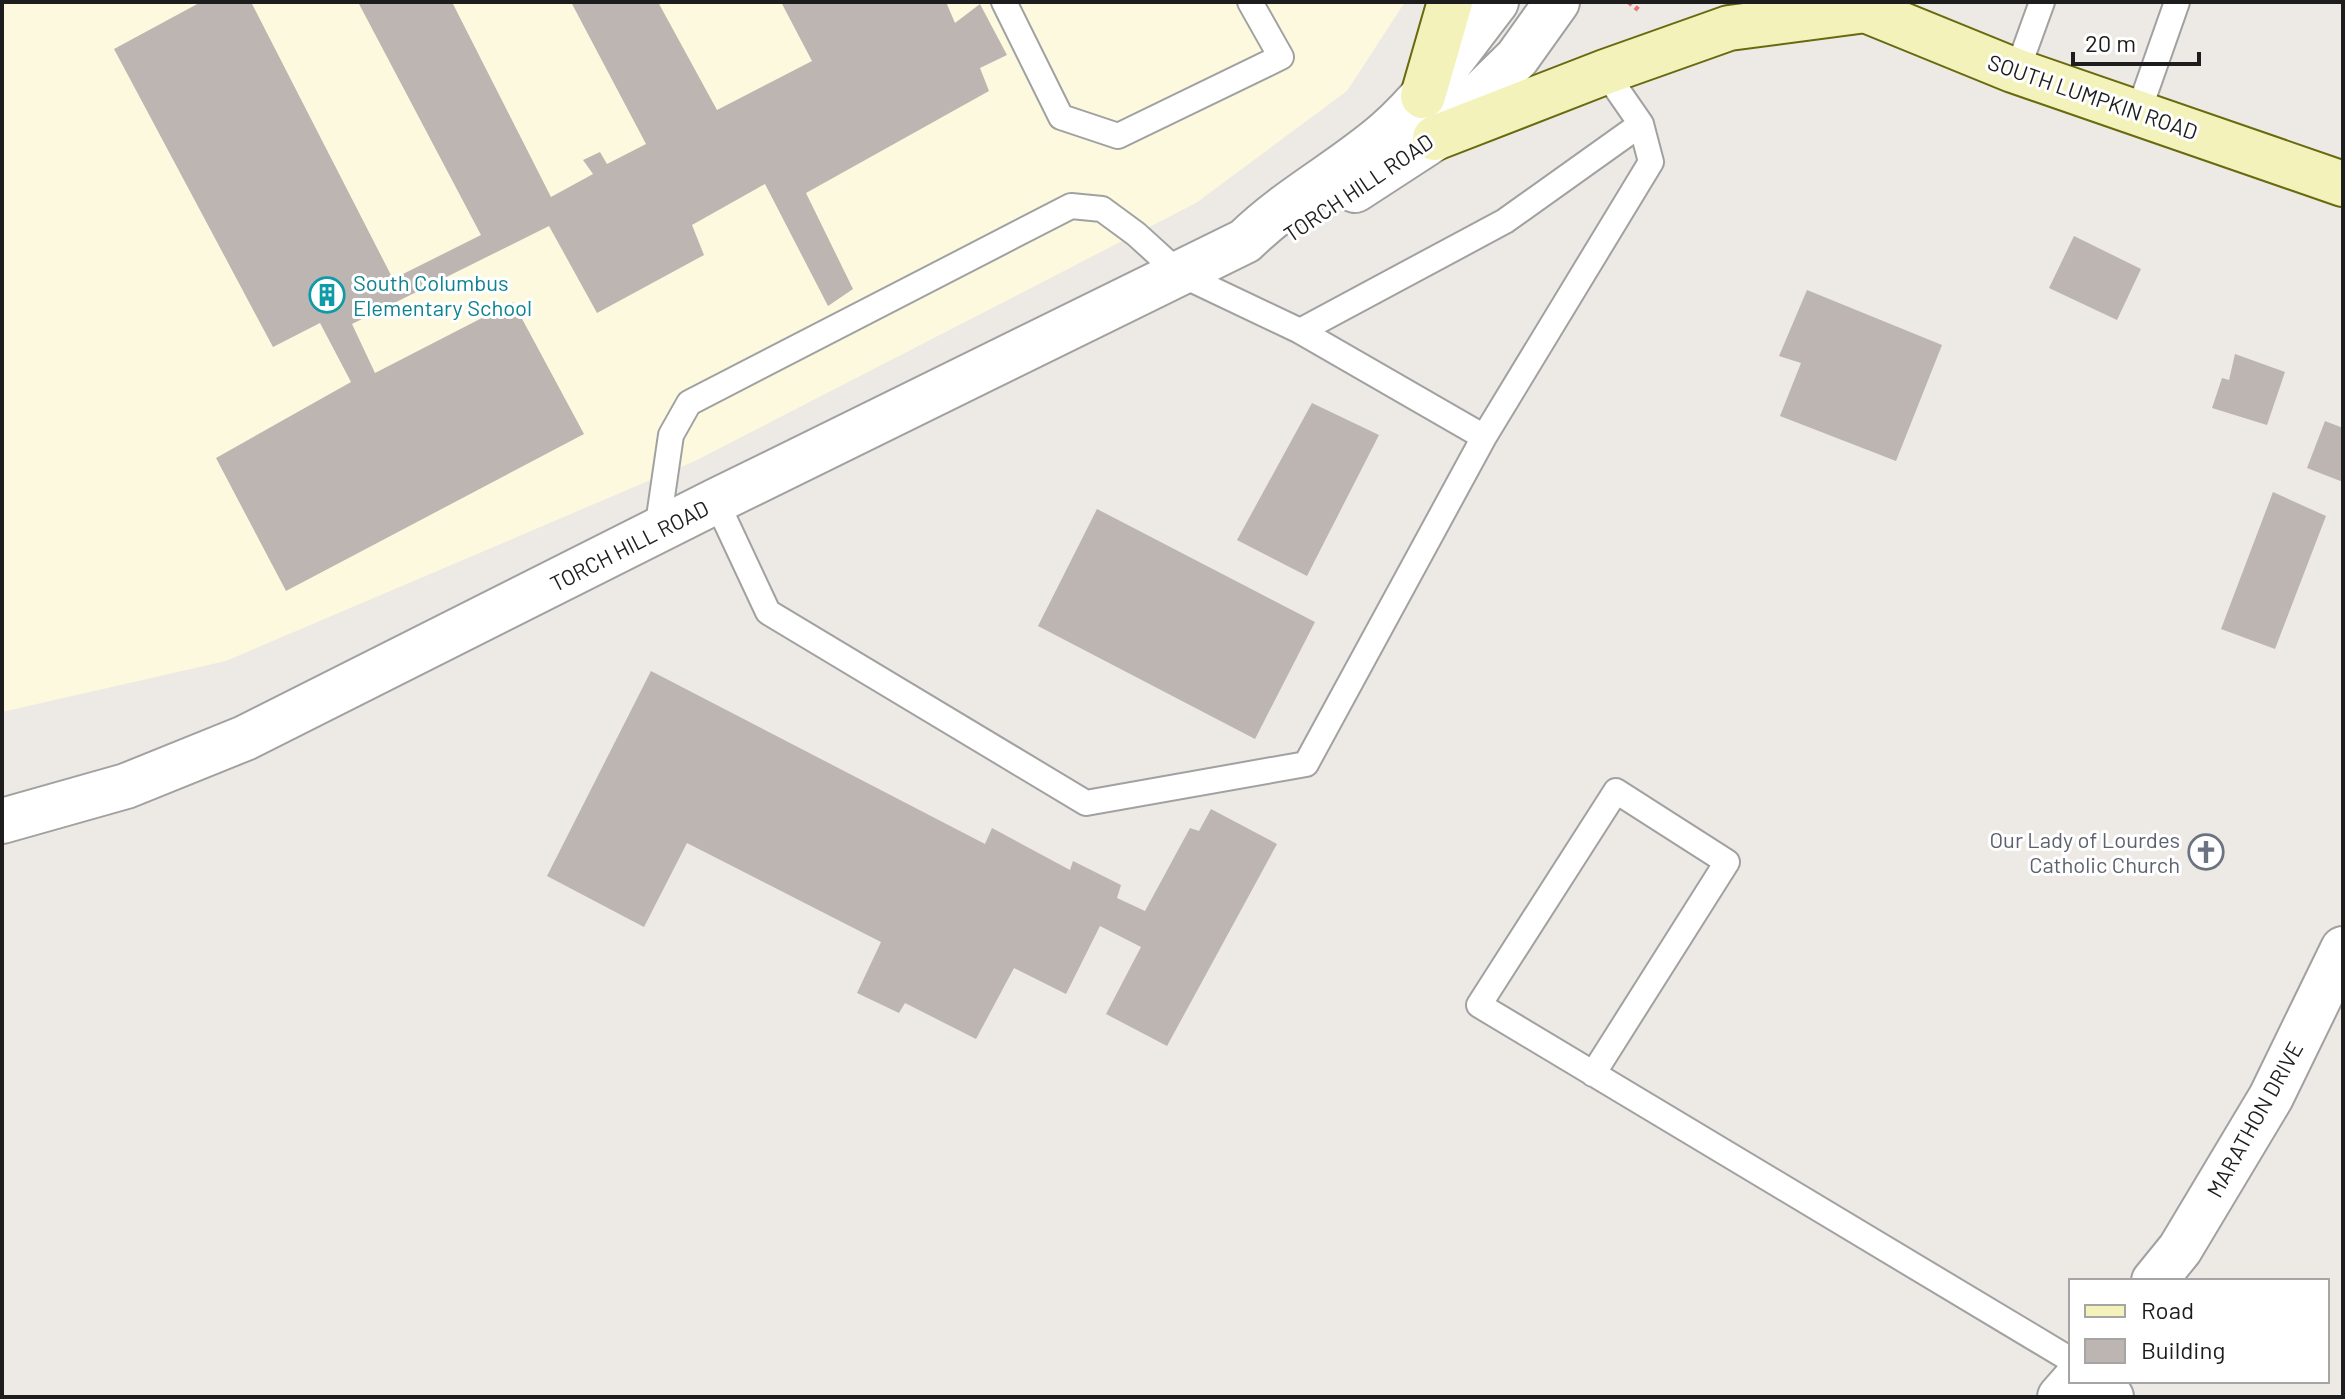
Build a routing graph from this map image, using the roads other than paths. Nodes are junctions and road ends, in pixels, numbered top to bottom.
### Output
1 (1004, 2) edge
2 (1250, 2) edge
3 (1450, 2) edge
4 (1496, 2) edge
5 (1557, 2) edge
6 (2042, 2) edge
7 (2177, 2) edge
8 (1860, 5) edge
9 (2017, 71) junction
10 (1605, 72) junction
11 (1423, 96) junction
12 (2138, 113) junction
13 (1641, 124) junction
14 (1435, 138) junction
15 (2343, 184) edge
16 (1245, 241) junction
17 (1180, 274) junction
18 (1300, 331) junction
19 (1484, 437) junction
20 (716, 501) junction
21 (657, 531) junction
22 (2, 821) edge
23 (2343, 949) edge
24 (1593, 1074) junction
25 (2156, 1279) edge
26 (2069, 1359) edge

1 - 2 lane
3 - 11 main road
4 - 11 street, TORCH HILL ROAD
5 - 14 street, TORCH HILL ROAD
6 - 9 lane
7 - 12 lane
8 - 9 main road, SOUTH LUMPKIN ROAD
8 - 10 main road
9 - 12 main road, SOUTH LUMPKIN ROAD
10 - 13 lane
10 - 14 main road
11 - 16 street, TORCH HILL ROAD
12 - 15 main road, SOUTH LUMPKIN ROAD
13 - 18 lane
13 - 19 lane
14 - 16 street, TORCH HILL ROAD
16 - 17 street, TORCH HILL ROAD
17 - 18 lane
17 - 20 street, TORCH HILL ROAD
17 - 21 lane
18 - 19 lane
19 - 20 lane
20 - 21 street, TORCH HILL ROAD
21 - 22 street, TORCH HILL ROAD
23 - 25 street, MARATHON DRIVE
24 - 24 lane
24 - 26 lane

